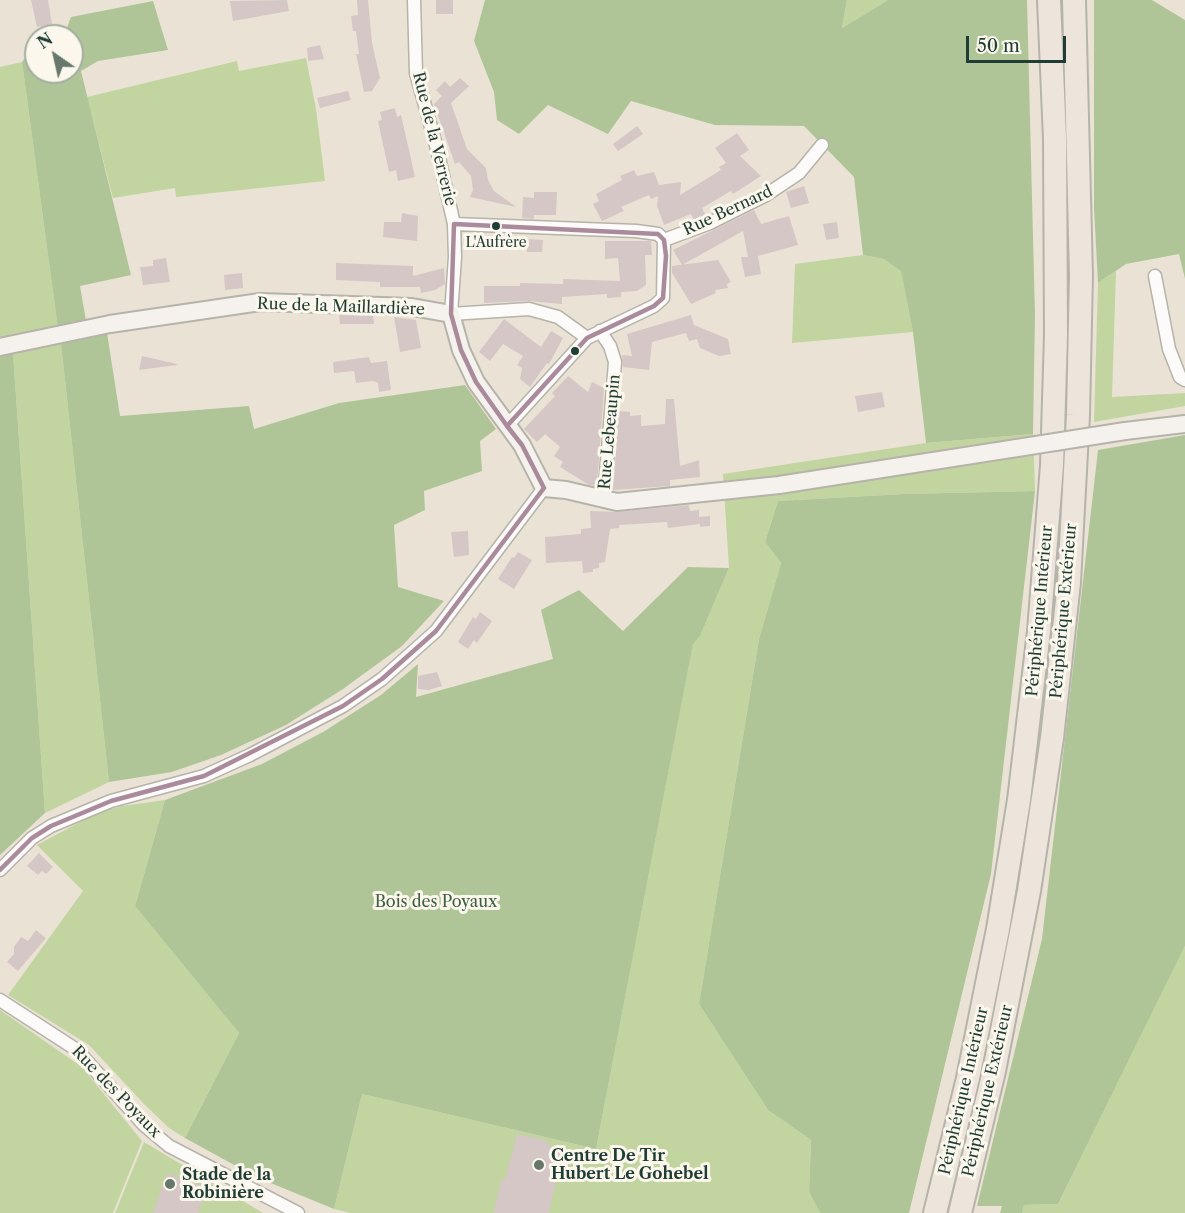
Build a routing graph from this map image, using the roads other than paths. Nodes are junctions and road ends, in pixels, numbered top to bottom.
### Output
1 (414, 0) edge
2 (1049, 0) edge
3 (1074, 0) edge
4 (822, 145) dead end
5 (454, 224) junction
6 (664, 240) junction
7 (1155, 276) dead end
8 (451, 314) junction
9 (600, 331) junction
10 (587, 338) junction
11 (0, 347) edge
12 (1185, 380) edge
13 (1185, 424) edge
14 (507, 426) junction
15 (544, 488) junction
16 (604, 500) junction
17 (0, 870) edge
18 (0, 1000) edge
19 (298, 1213) edge
20 (935, 1213) edge
21 (960, 1213) edge

1 - 5 street, Rue de la Verrerie
2 - 20 highway, Périphérique Intérieur
3 - 21 highway, Périphérique Extérieur
4 - 6 street, Rue Bernard
5 - 6 street
5 - 8 street, Rue de la Verrerie
6 - 9 street, Rue Bernard
7 - 12 street
8 - 10 street
8 - 11 street, Rue de la Maillardière
8 - 14 street
9 - 10 street, Rue Bernard
9 - 16 street, Rue Lebeaupin
10 - 14 street, Rue Bernard
13 - 16 street, bridge
14 - 15 street
15 - 16 street
15 - 17 street
18 - 19 street, Rue des Poyaux

